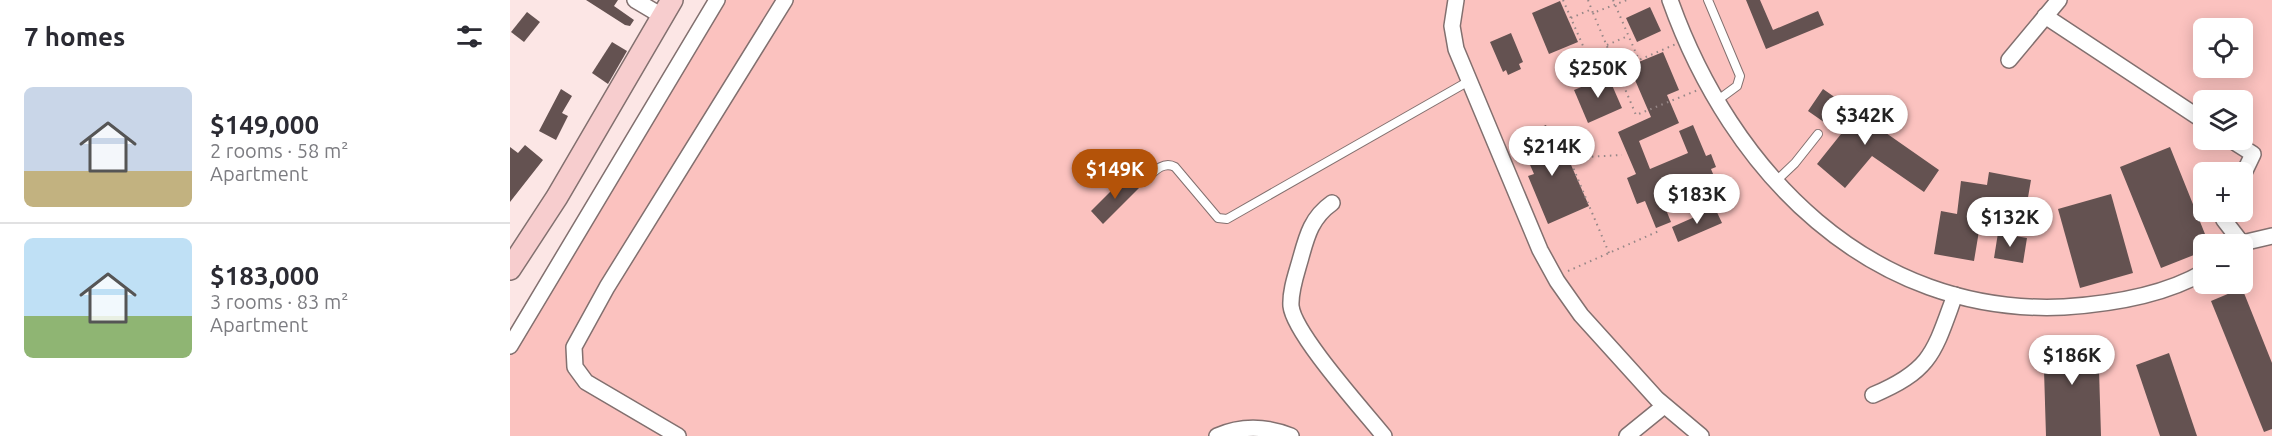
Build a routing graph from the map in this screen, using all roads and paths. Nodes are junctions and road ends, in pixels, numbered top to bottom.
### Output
1 (635, 0) edge
2 (717, 0) edge
3 (785, 0) edge
4 (1456, 0) edge
5 (1563, 0) edge
6 (1588, 0) edge
7 (1612, 0) edge
8 (1627, 0) edge
9 (1670, 0) edge
10 (1708, 0) edge
11 (2059, 0) edge
12 (1615, 5) junction
13 (667, 8) edge
14 (1592, 9) junction
15 (1593, 13) junction
16 (2046, 16) junction
17 (1571, 18) junction
18 (1628, 36) junction
19 (1687, 39) junction
20 (1607, 45) junction
21 (1639, 60) junction
22 (2009, 60) dead end
23 (1617, 70) junction
24 (1469, 81) junction
25 (1710, 86) junction
26 (1718, 100) junction
27 (2193, 114) edge
28 (1818, 134) dead end
29 (2247, 150) edge
30 (1622, 155) dead end
31 (2249, 162) edge
32 (1143, 182) dead end
33 (1775, 183) junction
34 (1332, 203) dead end
35 (1659, 231) dead end
36 (2272, 236) edge
37 (2253, 240) edge
38 (1609, 253) junction
39 (510, 269) edge
40 (1554, 277) junction
41 (2193, 278) edge
42 (1955, 295) junction
43 (510, 346) edge
44 (1873, 395) dead end
45 (1664, 406) junction
46 (678, 436) edge
47 (1217, 436) edge
48 (1291, 436) edge
49 (1384, 436) edge
50 (1627, 436) edge
51 (1701, 436) edge

1 - 13 street
2 - 43 street
3 - 46 street
4 - 24 street
5 - 17 path
6 - 14 path
7 - 12 path
8 - 12 path
9 - 19 street
10 - 26 lane
11 - 16 street
12 - 15 path
12 - 18 path
13 - 39 street
14 - 15 path
14 - 17 path
15 - 20 path
16 - 22 street
16 - 27 street
17 - 23 path
18 - 20 path
18 - 21 path
19 - 21 path
19 - 25 street
20 - 23 path
21 - 23 path
23 - 25 path
24 - 32 lane
24 - 40 street
25 - 26 street
26 - 33 street
28 - 33 lane
29 - 31 street
30 - 38 path
33 - 42 street
34 - 49 street
35 - 38 path
36 - 37 street
38 - 40 path
40 - 45 street
41 - 42 street
42 - 44 street
45 - 50 street
45 - 51 street
47 - 48 street

